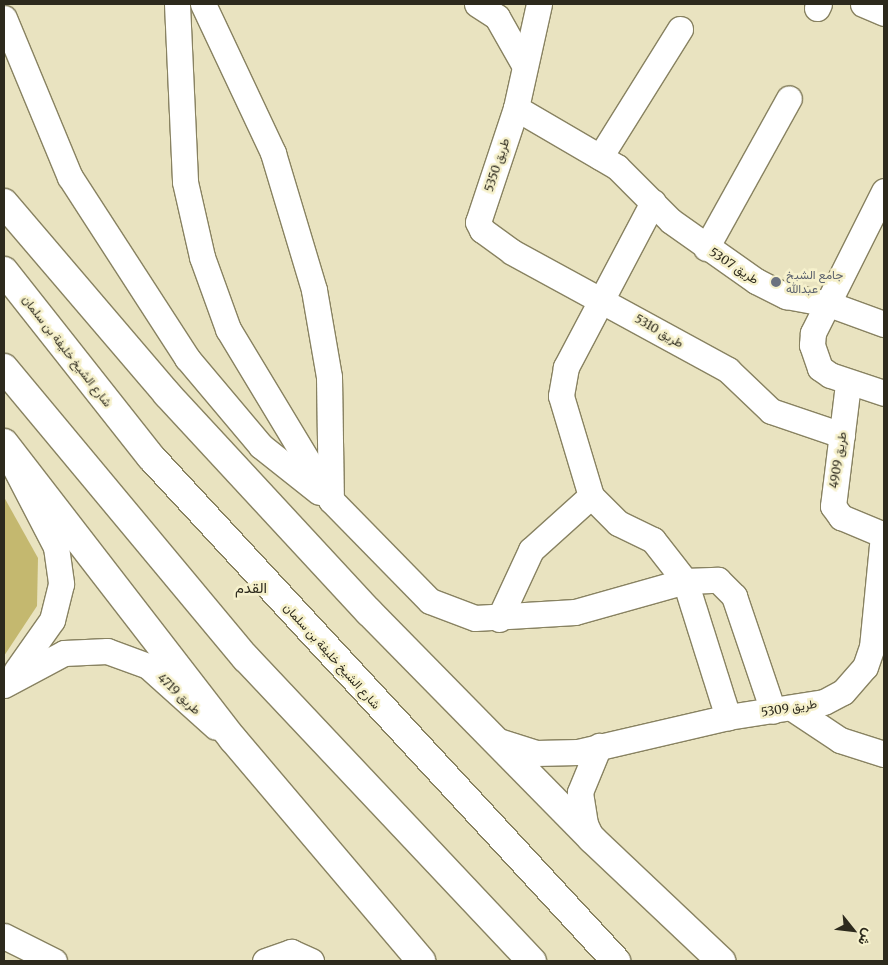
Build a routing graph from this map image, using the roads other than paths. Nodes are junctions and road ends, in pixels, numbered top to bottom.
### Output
1 (177, 4) edge
2 (203, 4) edge
3 (477, 4) edge
4 (539, 4) edge
5 (863, 4) edge
6 (884, 13) edge
7 (4, 18) edge
8 (680, 29) dead end
9 (523, 63) junction
10 (788, 98) dead end
11 (516, 108) junction
12 (600, 157) junction
13 (884, 191) edge
14 (653, 202) junction
15 (4, 203) edge
16 (878, 220) edge
17 (478, 222) joint
18 (706, 248) junction
19 (4, 271) edge
20 (602, 298) junction
21 (829, 304) junction
22 (884, 324) edge
23 (4, 368) edge
24 (848, 384) junction
25 (884, 393) edge
26 (842, 434) junction
27 (6, 446) edge
28 (590, 496) junction
29 (331, 500) junction
30 (884, 535) edge
31 (685, 580) junction
32 (500, 619) junction
33 (6, 683) edge
34 (783, 710) junction
35 (728, 718) junction
36 (233, 739) junction
37 (495, 740) junction
38 (599, 746) junction
39 (884, 754) edge
40 (592, 839) junction
41 (4, 938) edge
42 (54, 961) edge
43 (265, 961) edge
44 (311, 961) edge
45 (421, 961) edge
46 (532, 961) edge
47 (616, 961) edge
48 (720, 961) edge

1 - 29 street
2 - 29 street
3 - 9 street
4 - 9 street, طريق 5350
5 - 6 street
7 - 29 street
8 - 12 street
9 - 11 street, طريق 5350
10 - 18 street
11 - 12 street, طريق 5307
11 - 17 street, طريق 5350
12 - 14 street, طريق 5307
13 - 16 street
14 - 18 street, طريق 5307
14 - 20 street
15 - 37 highway
16 - 21 street
17 - 20 street, طريق 5310
18 - 21 street, طريق 5307
19 - 47 highway, شارع الشيخ خليفة بن سلمان
20 - 26 street, طريق 5310
20 - 28 street
21 - 22 street, طريق 5307
21 - 24 street
23 - 46 highway
24 - 25 street
24 - 26 street, طريق 4909
26 - 30 street, طريق 4909
27 - 33 street, طريق 4719
27 - 36 highway
28 - 31 street
28 - 32 street
29 - 32 street
30 - 34 street, طريق 5309
31 - 32 street
31 - 34 street
31 - 35 street
33 - 36 street, طريق 4719
34 - 35 street, طريق 5309
34 - 39 street
35 - 38 street, طريق 5309
36 - 45 highway
37 - 38 street, طريق 5309
37 - 40 highway
38 - 40 street
40 - 48 highway
41 - 42 street
43 - 44 street

